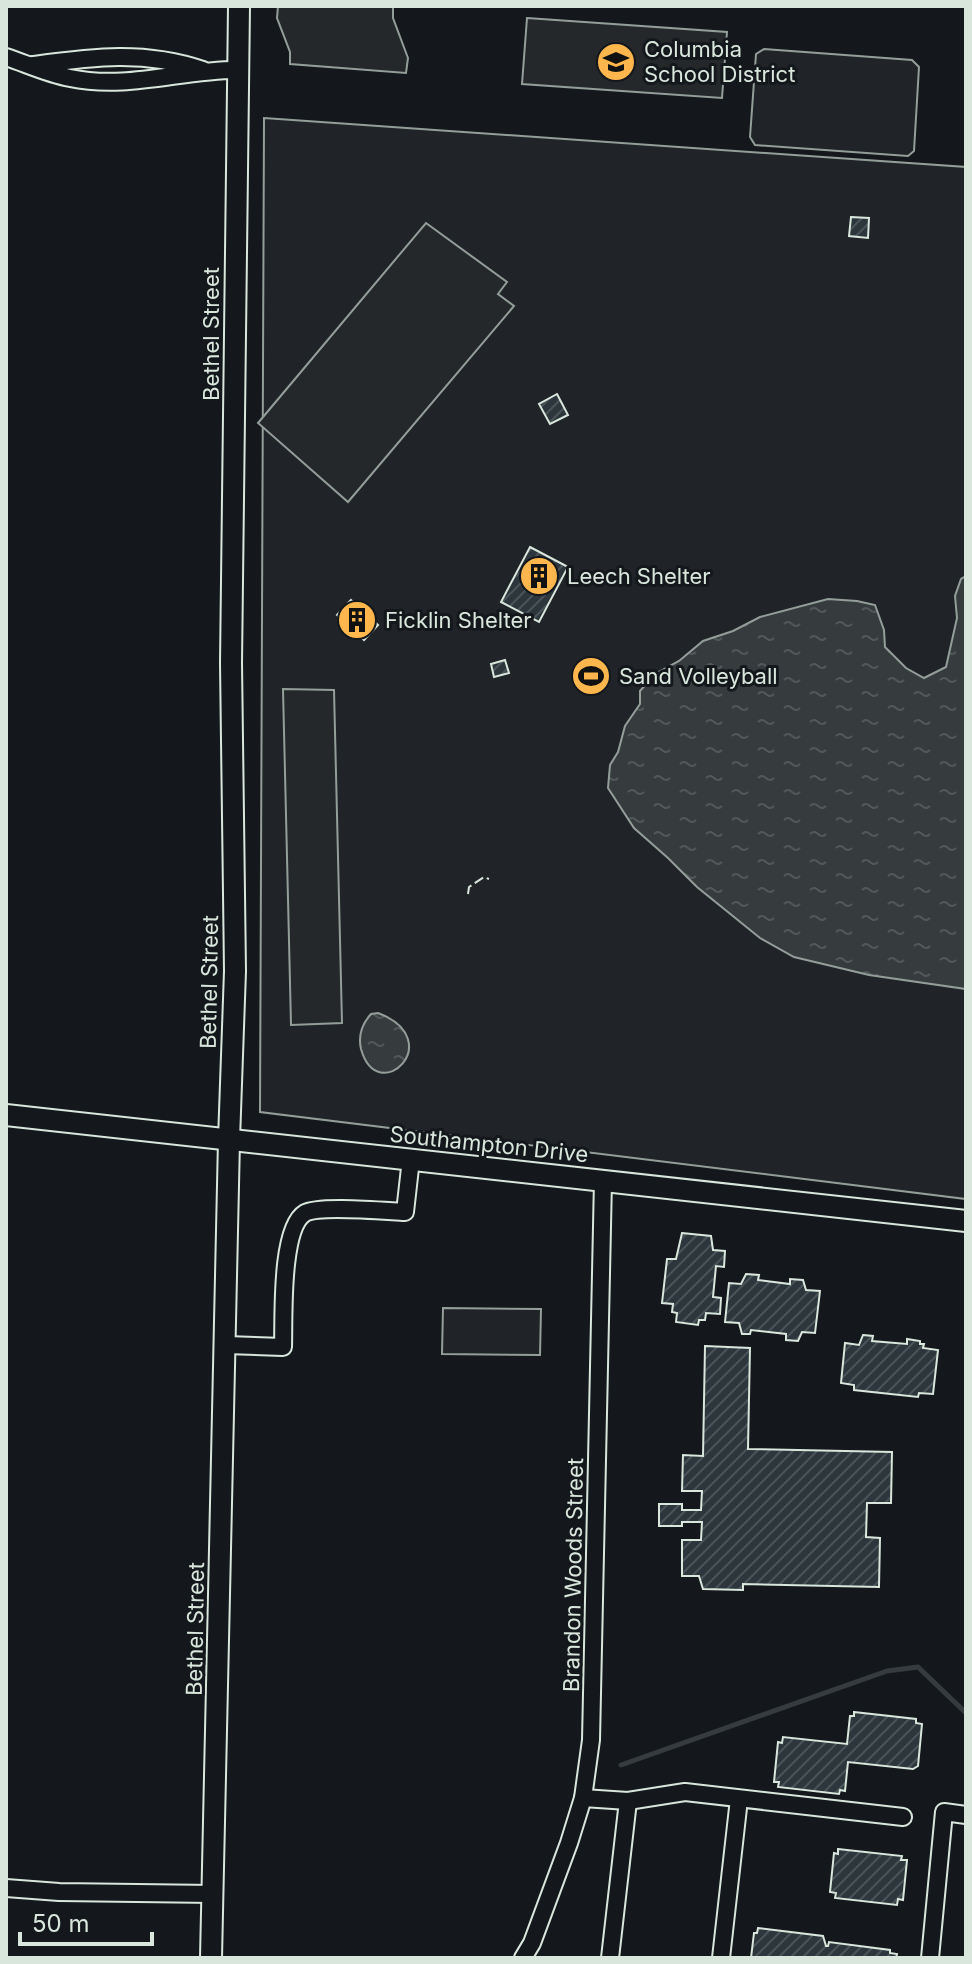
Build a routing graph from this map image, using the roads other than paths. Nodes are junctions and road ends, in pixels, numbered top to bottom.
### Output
1 (239, 6) edge
2 (6, 57) edge
3 (31, 65) junction
4 (203, 70) junction
5 (236, 70) junction
6 (6, 1115) edge
7 (229, 1140) junction
8 (411, 1159) junction
9 (603, 1180) junction
10 (966, 1221) edge
11 (226, 1345) junction
12 (583, 1798) junction
13 (739, 1799) junction
14 (628, 1801) junction
15 (966, 1815) edge
16 (903, 1817) dead end
17 (6, 1888) edge
18 (214, 1894) junction
19 (211, 1958) edge
20 (523, 1958) edge
21 (610, 1958) edge
22 (721, 1958) edge
23 (930, 1958) edge

1 - 5 street, Bethel Street
2 - 3 street
3 - 4 street
3 - 4 street
4 - 5 street
5 - 7 street, Bethel Street
6 - 7 street, Southampton Drive
7 - 8 street, Southampton Drive
7 - 11 street, Bethel Street
8 - 9 street, Southampton Drive
8 - 11 street
9 - 10 street, Southampton Drive
9 - 12 street, Brandon Woods Street
11 - 18 street, Bethel Street
12 - 14 street
12 - 20 street, Brandon Woods Street
13 - 14 street
13 - 16 street
13 - 22 street
14 - 21 street
15 - 23 street
17 - 18 street
18 - 19 street, Bethel Street

